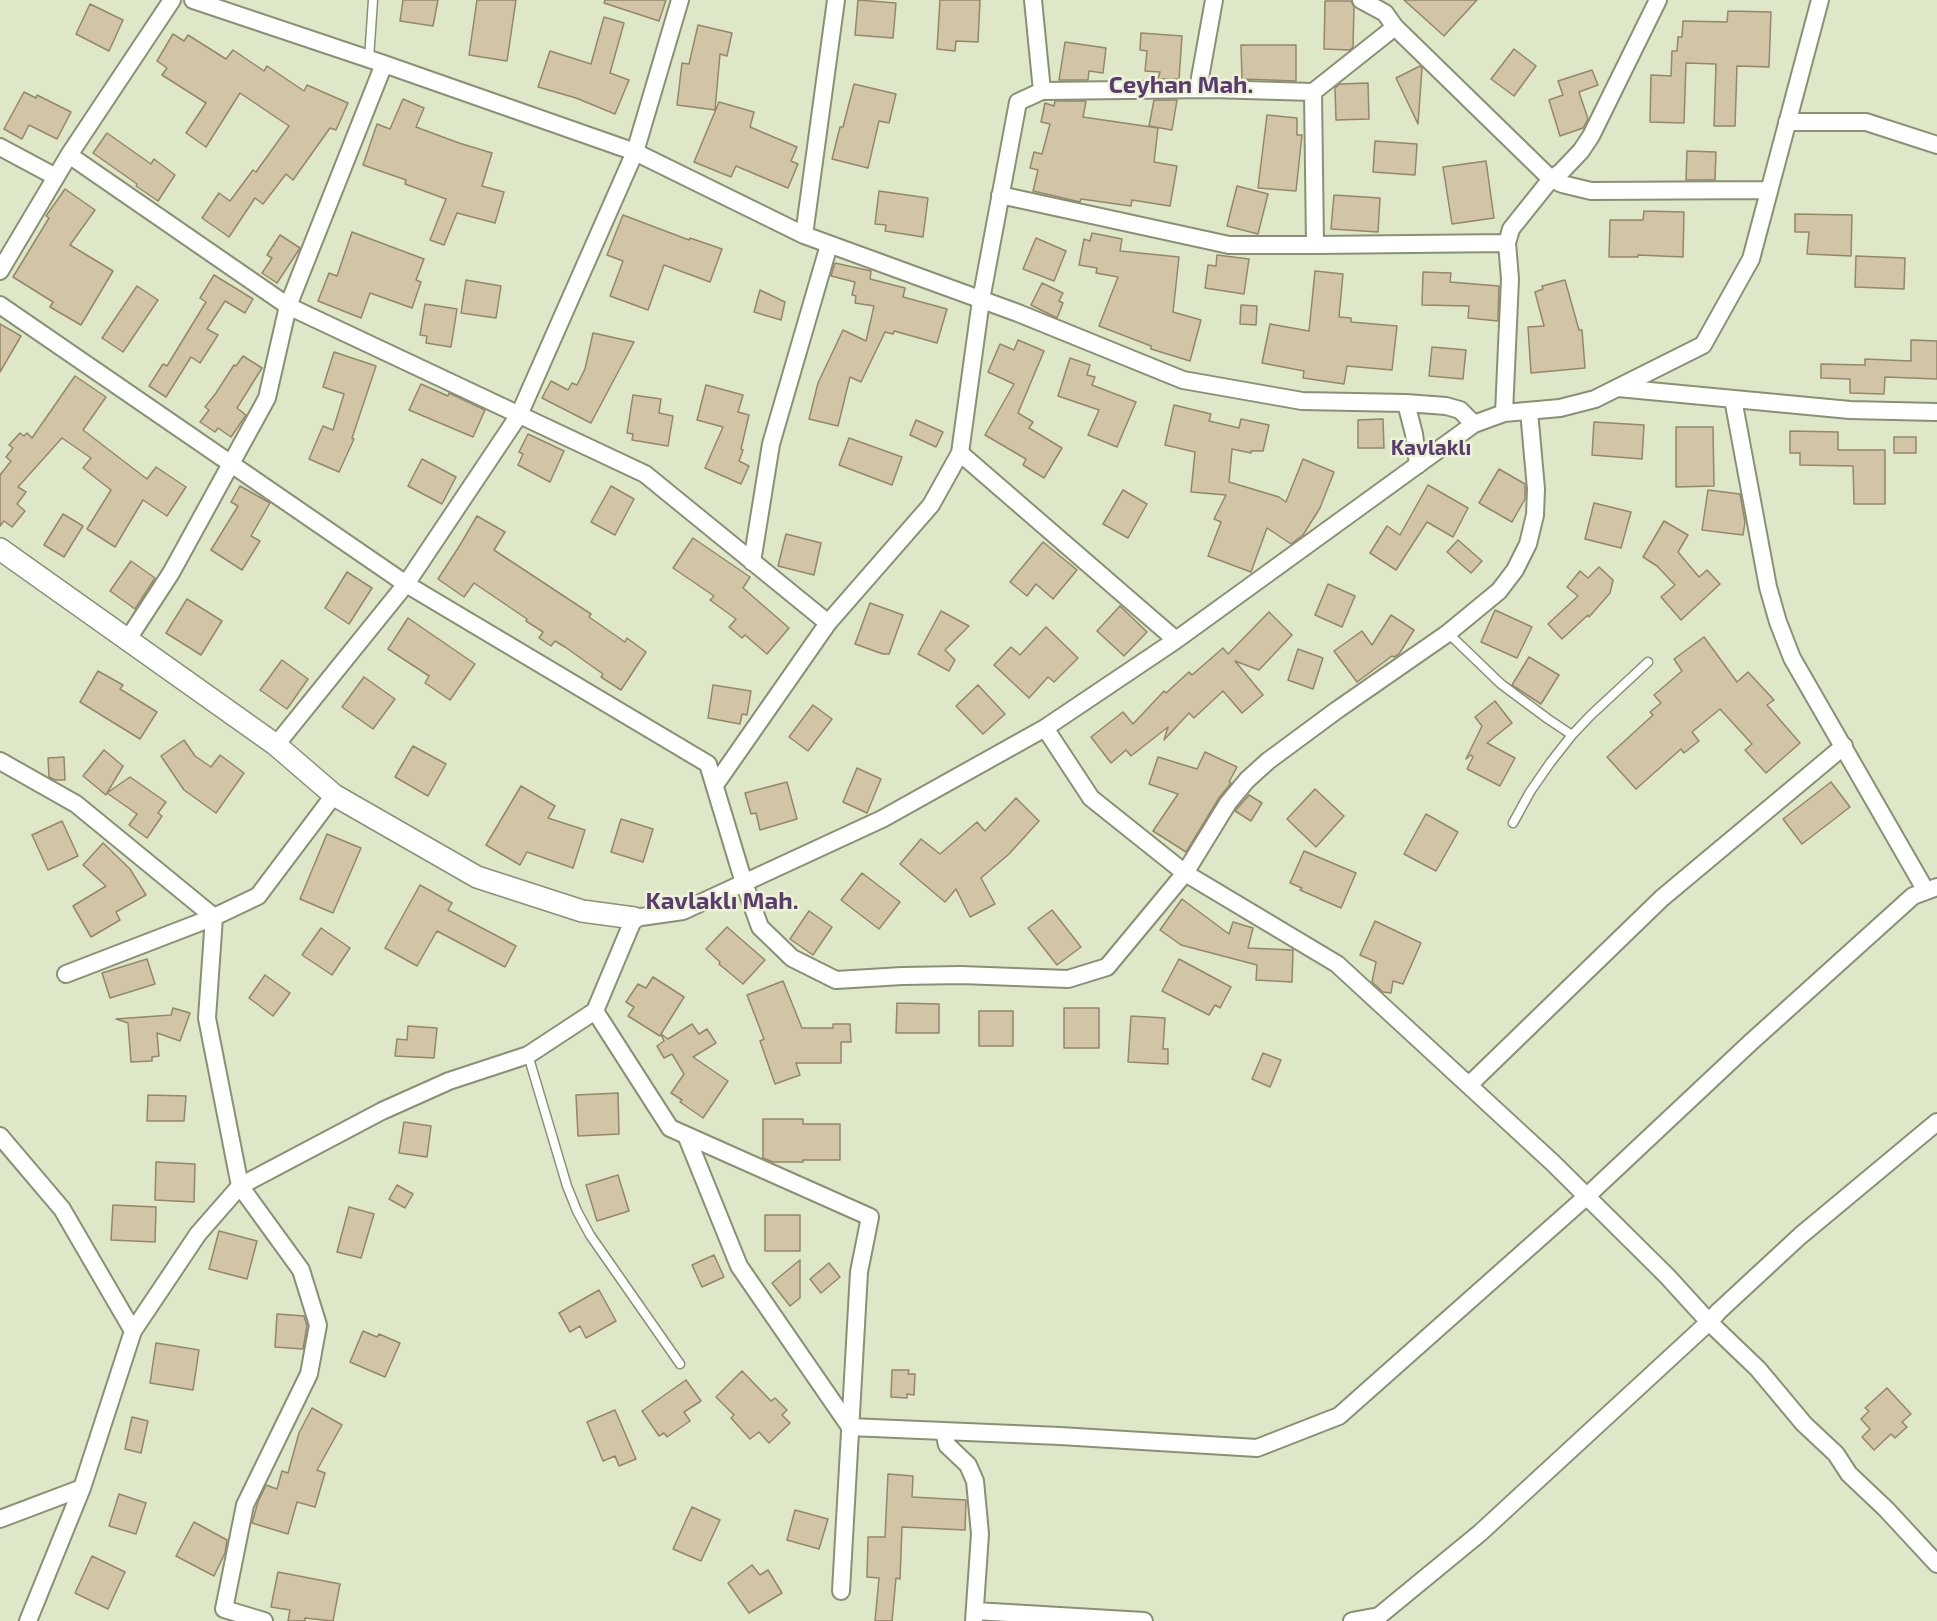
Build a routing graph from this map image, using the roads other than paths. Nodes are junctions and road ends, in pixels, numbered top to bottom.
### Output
1 (172, 0) edge
2 (193, 0) edge
3 (373, 0) edge
4 (680, 0) edge
5 (836, 0) edge
6 (1033, 0) edge
7 (1214, 0) edge
8 (1361, 0) edge
9 (1658, 0) edge
10 (1818, 0) edge
11 (1395, 27) junction
12 (377, 62) junction
13 (1198, 89) junction
14 (1042, 91) junction
15 (1313, 92) junction
16 (1787, 122) junction
17 (1937, 145) edge
18 (0, 147) edge
19 (636, 152) junction
20 (69, 155) junction
21 (56, 177) junction
22 (1551, 179) junction
23 (1769, 190) junction
24 (1000, 195) junction
25 (804, 235) junction
26 (1506, 243) junction
27 (829, 244) junction
28 (1315, 245) junction
29 (0, 271) edge
30 (981, 300) junction
31 (0, 305) edge
32 (288, 306) junction
33 (1618, 388) junction
34 (1733, 399) junction
35 (1406, 403) junction
36 (1530, 411) junction
37 (1937, 412) edge
38 (1504, 413) junction
39 (519, 415) junction
40 (1474, 424) junction
41 (960, 453) junction
42 (230, 464) junction
43 (1418, 465) junction
44 (0, 549) edge
45 (752, 562) junction
46 (406, 584) junction
47 (828, 623) junction
48 (1448, 633) junction
49 (128, 639) junction
50 (1176, 640) junction
51 (1648, 662) dead end
52 (1045, 728) junction
53 (1572, 735) junction
54 (276, 745) junction
55 (1844, 746) junction
56 (0, 762) edge
57 (715, 785) junction
58 (334, 795) junction
59 (1513, 823) dead end
60 (1185, 873) junction
61 (744, 883) junction
62 (1931, 889) edge
63 (214, 917) junction
64 (634, 918) junction
65 (66, 974) dead end
66 (595, 1011) junction
67 (528, 1055) junction
68 (1469, 1085) junction
69 (1937, 1122) edge
70 (686, 1135) junction
71 (0, 1136) edge
72 (240, 1186) junction
73 (1587, 1196) junction
74 (1709, 1322) junction
75 (132, 1331) junction
76 (680, 1364) dead end
77 (850, 1427) junction
78 (944, 1432) junction
79 (82, 1488) junction
80 (0, 1519) edge
81 (1937, 1564) edge
82 (841, 1591) dead end
83 (975, 1616) edge
84 (28, 1621) edge
85 (264, 1621) edge
86 (1144, 1621) edge
87 (1352, 1621) edge

1 - 20 street
2 - 12 street
3 - 12 lane
4 - 19 street
5 - 25 street
6 - 14 street
7 - 13 street
8 - 11 street
9 - 22 street
10 - 16 street
11 - 15 street
11 - 22 street
12 - 19 street
12 - 32 street
13 - 14 street
13 - 15 street
14 - 24 street
15 - 28 street
16 - 17 street
16 - 23 street
18 - 21 street
19 - 25 street
19 - 39 street
20 - 21 street
20 - 32 street
21 - 29 street
22 - 23 street
22 - 26 street
23 - 33 street
24 - 28 street
24 - 30 street
25 - 27 street
26 - 28 street
26 - 38 street
27 - 30 street
27 - 45 street
30 - 35 street
30 - 41 street
31 - 42 street
32 - 39 street
32 - 42 street
33 - 34 street
33 - 36 street
34 - 37 street
34 - 55 street
35 - 40 street
35 - 43 street
36 - 38 street
36 - 48 street
38 - 40 street
39 - 45 street
39 - 46 street
40 - 43 street
41 - 47 street
41 - 50 street
42 - 46 street
42 - 49 street
43 - 50 street
44 - 49 street
45 - 47 street
46 - 54 street
46 - 57 street
47 - 57 street
48 - 53 lane
48 - 60 street
49 - 54 street
50 - 52 street
51 - 53 lane
52 - 60 street
52 - 61 street
53 - 59 lane
54 - 58 street
55 - 62 street
55 - 68 street
56 - 63 street
57 - 61 street
58 - 63 street
58 - 64 street
60 - 61 street
60 - 68 street
61 - 64 street
62 - 73 street
63 - 65 street
63 - 72 street
64 - 66 street
66 - 67 street
66 - 70 street
67 - 72 street
67 - 76 lane
68 - 73 street
69 - 74 street
70 - 77 street
70 - 77 street
71 - 75 street
72 - 75 street
72 - 85 street
73 - 74 street
73 - 78 street
74 - 81 street
74 - 87 street
75 - 79 street
77 - 78 street
77 - 82 street
78 - 83 street
79 - 80 street
79 - 84 street
83 - 86 street

